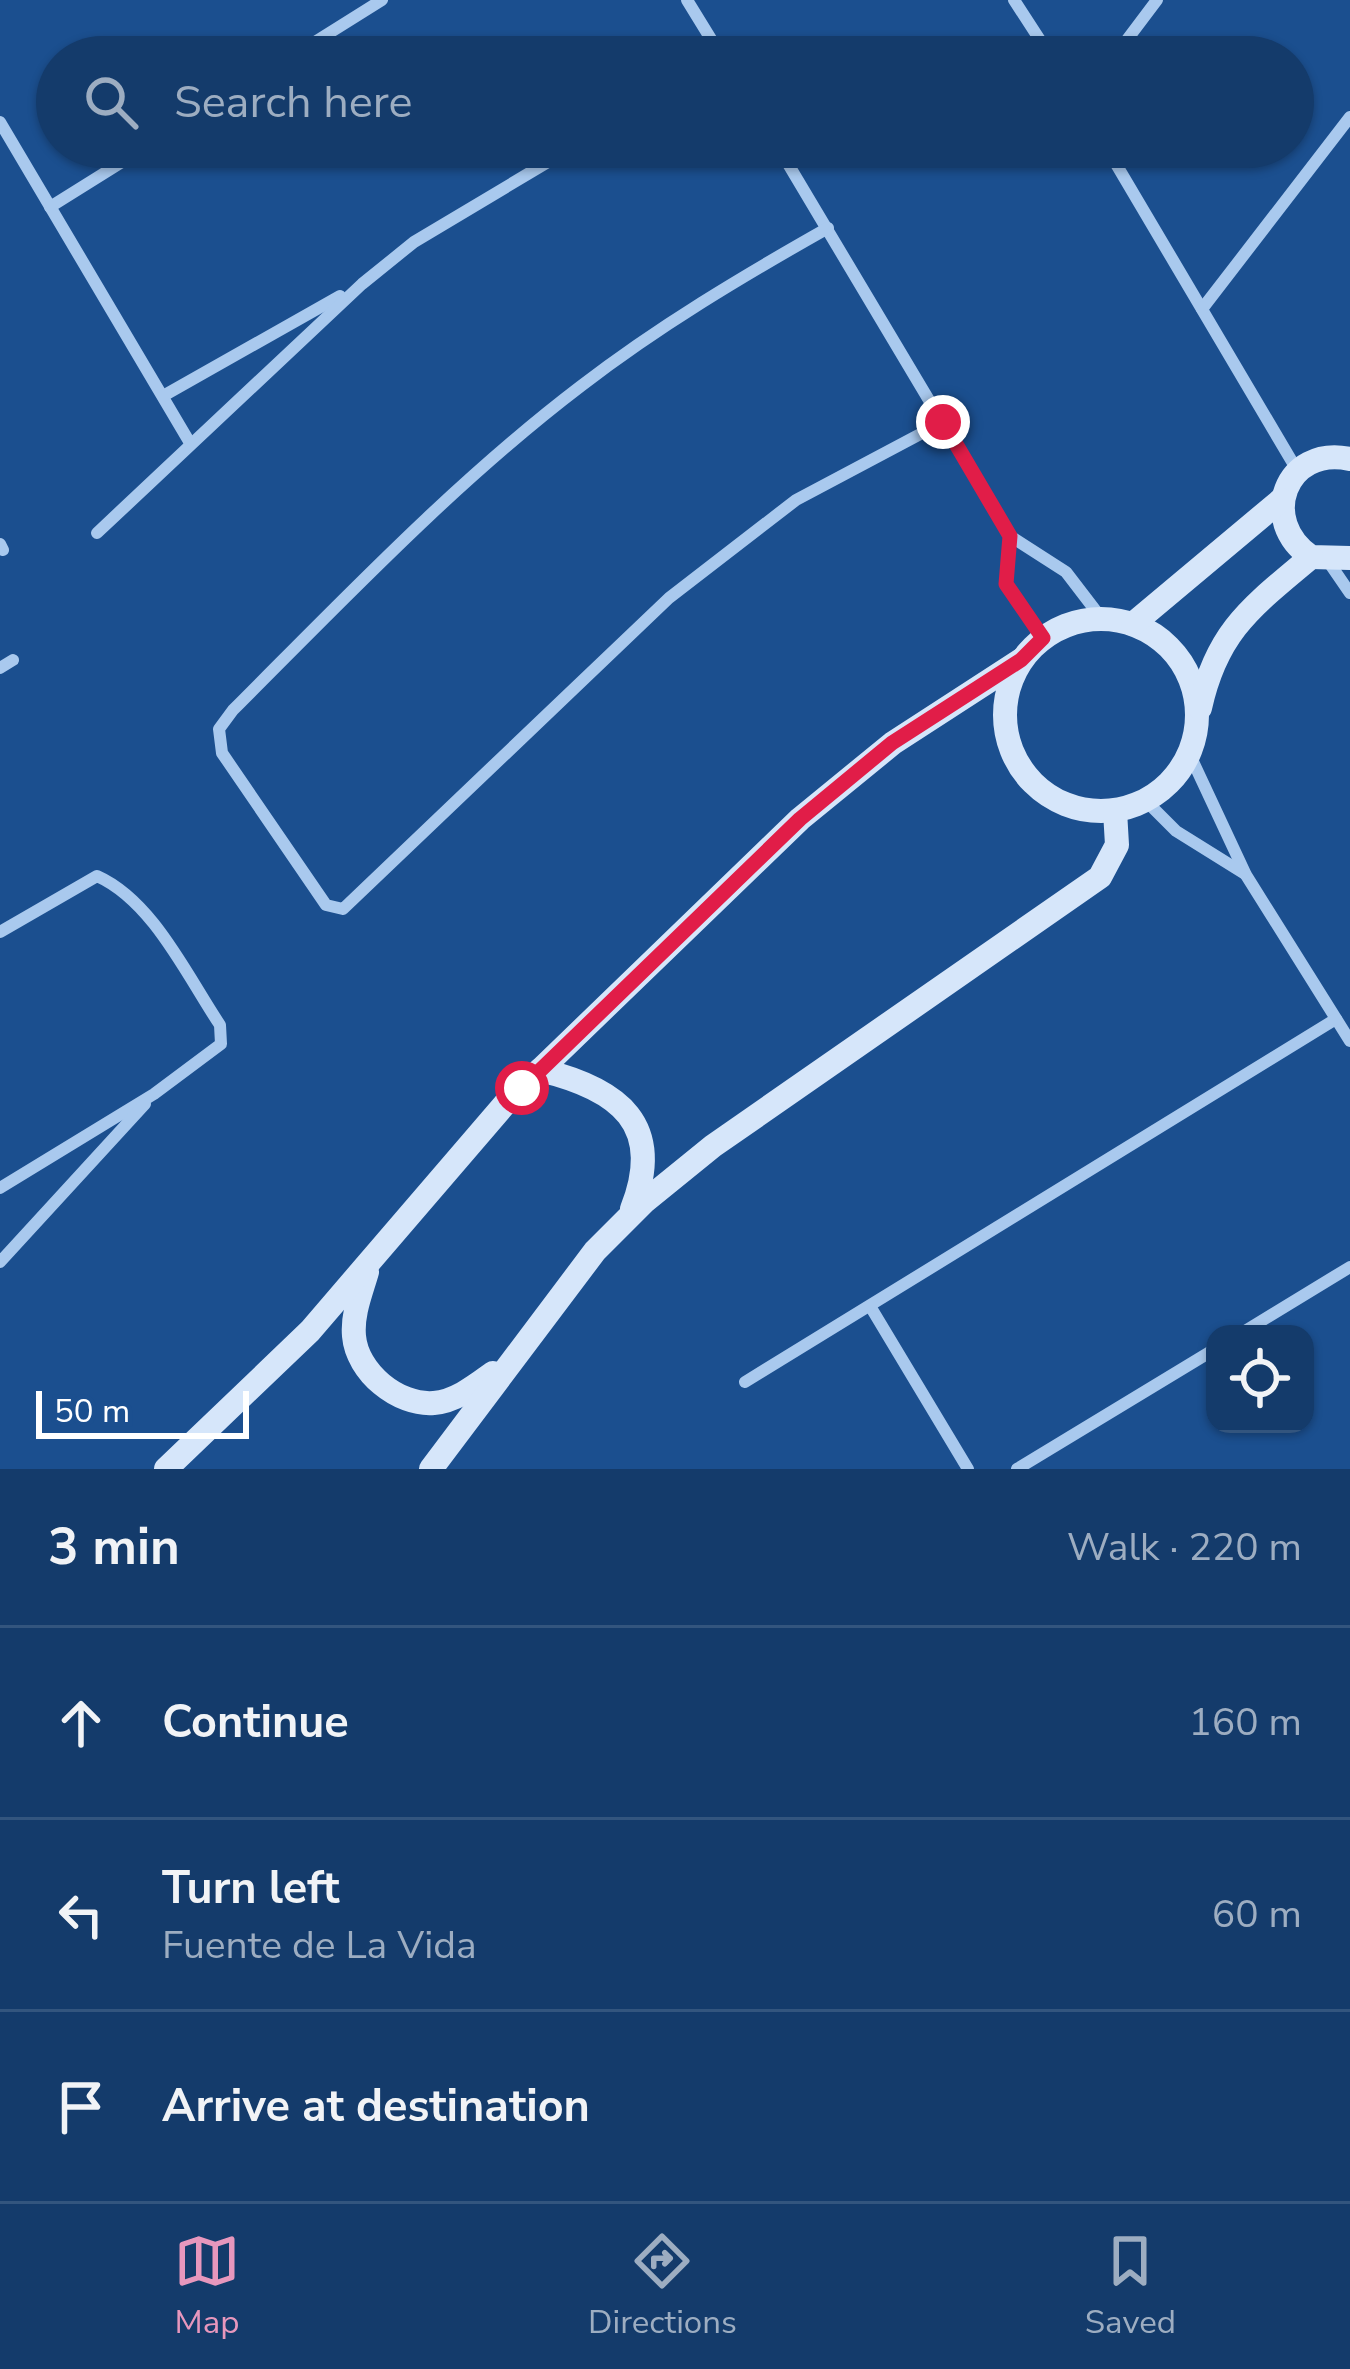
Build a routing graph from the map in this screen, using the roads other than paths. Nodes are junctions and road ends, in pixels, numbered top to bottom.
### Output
1 (382, 0) edge
2 (687, 0) edge
3 (1014, 0) edge
4 (1157, 0) edge
5 (325, 36) edge
6 (709, 36) edge
7 (1038, 36) edge
8 (1130, 36) edge
9 (1350, 117) edge
10 (0, 122) edge
11 (1314, 164) edge
12 (112, 168) edge
13 (538, 168) edge
14 (791, 168) edge
15 (1118, 168) edge
16 (1311, 168) edge
17 (50, 207) junction
18 (828, 228) junction
19 (362, 284) junction
20 (1202, 309) junction
21 (163, 396) junction
22 (943, 422) junction
23 (190, 443) junction
24 (1349, 457) edge
25 (1297, 470) junction
26 (1281, 500) junction
27 (97, 533) dead end
28 (1010, 536) junction
29 (1330, 559) edge
30 (1350, 593) edge
31 (1102, 619) junction
32 (1133, 624) junction
33 (1043, 638) junction
34 (1021, 660) junction
35 (1197, 722) junction
36 (1189, 754) junction
37 (1146, 801) junction
38 (1115, 811) junction
39 (1246, 875) junction
40 (0, 932) edge
41 (1336, 1019) junction
42 (1350, 1041) edge
43 (540, 1070) junction
44 (154, 1094) junction
45 (0, 1188) edge
46 (629, 1217) junction
47 (371, 1258) junction
48 (0, 1262) edge
49 (1350, 1268) edge
50 (870, 1306) junction
51 (1255, 1325) edge
52 (1206, 1354) edge
53 (515, 1358) junction
54 (745, 1382) dead end
55 (166, 1469) edge
56 (431, 1469) edge
57 (968, 1469) edge
58 (1017, 1469) edge

1 - 5 street
2 - 6 street
3 - 7 street
4 - 8 street
9 - 11 street
10 - 17 street
12 - 17 street
13 - 19 street
14 - 18 street
15 - 20 street
16 - 20 street
17 - 21 street
18 - 22 street
18 - 22 street
19 - 21 street
19 - 23 street
20 - 25 street
21 - 23 street
22 - 28 street
23 - 27 street
24 - 25 street
25 - 26 street
26 - 29 street
26 - 32 street
28 - 31 street
28 - 33 street
29 - 30 street
29 - 35 street
31 - 32 street
31 - 33 street
32 - 35 street
33 - 34 street
34 - 38 street
34 - 43 street
35 - 36 street
36 - 37 street
36 - 39 street
37 - 38 street
37 - 39 street
38 - 46 street
39 - 41 street
40 - 44 street
41 - 42 street
41 - 50 street
43 - 46 street
43 - 47 street
44 - 45 street
44 - 48 street
46 - 53 street
47 - 53 street
47 - 55 street
49 - 51 street
50 - 54 street
50 - 57 street
52 - 58 street
53 - 56 street

